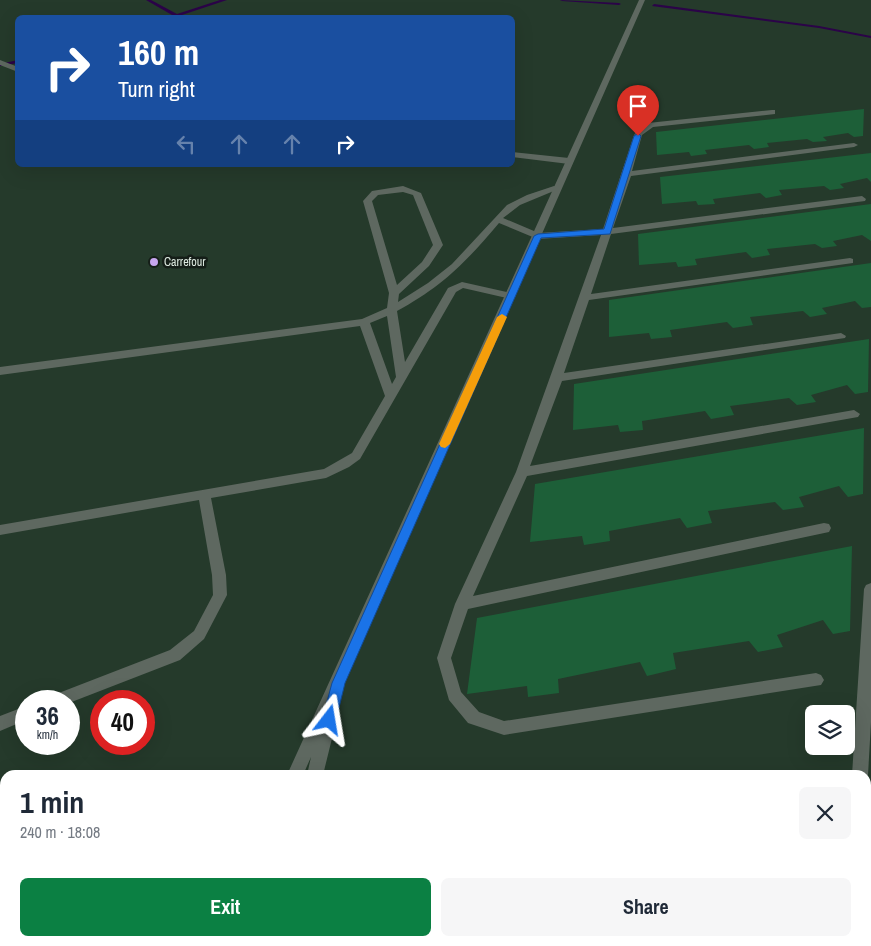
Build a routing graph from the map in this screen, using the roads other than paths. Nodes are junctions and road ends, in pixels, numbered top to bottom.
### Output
1 (642, 0) edge
2 (0, 62) edge
3 (15, 69) edge
4 (772, 112) dead end
5 (854, 145) dead end
6 (515, 154) edge
7 (569, 161) junction
8 (626, 174) junction
9 (558, 188) junction
10 (862, 199) dead end
11 (498, 218) junction
12 (607, 232) junction
13 (538, 236) junction
14 (850, 261) dead end
15 (394, 293) junction
16 (511, 296) junction
17 (583, 298) junction
18 (392, 311) junction
19 (364, 322) junction
20 (841, 336) dead end
21 (0, 371) edge
22 (400, 376) junction
23 (557, 378) junction
24 (390, 395) junction
25 (854, 414) dead end
26 (522, 472) junction
27 (204, 494) junction
28 (824, 528) dead end
29 (0, 530) edge
30 (871, 589) edge
31 (462, 604) junction
32 (869, 647) edge
33 (816, 680) dead end
34 (338, 683) junction
35 (80, 692) edge
36 (15, 718) edge
37 (0, 724) edge
38 (297, 770) edge
39 (316, 770) edge
40 (860, 770) edge

1 - 7 street
2 - 3 street
4 - 8 street
5 - 8 street
6 - 7 street
7 - 9 street
8 - 12 street
9 - 11 street
9 - 13 street
10 - 12 street
11 - 13 street
11 - 18 street
12 - 13 street
12 - 17 street
13 - 16 street
14 - 17 street
15 - 15 street
15 - 18 street
16 - 22 street
16 - 34 street
17 - 23 street
18 - 19 street
18 - 22 street
19 - 21 street
19 - 24 street
20 - 23 street
22 - 24 street
23 - 26 street
24 - 27 street
25 - 26 street
26 - 31 street
27 - 29 street
27 - 35 street
28 - 31 street
30 - 32 street
31 - 33 street
32 - 40 street
34 - 38 street
34 - 39 street
36 - 37 street

